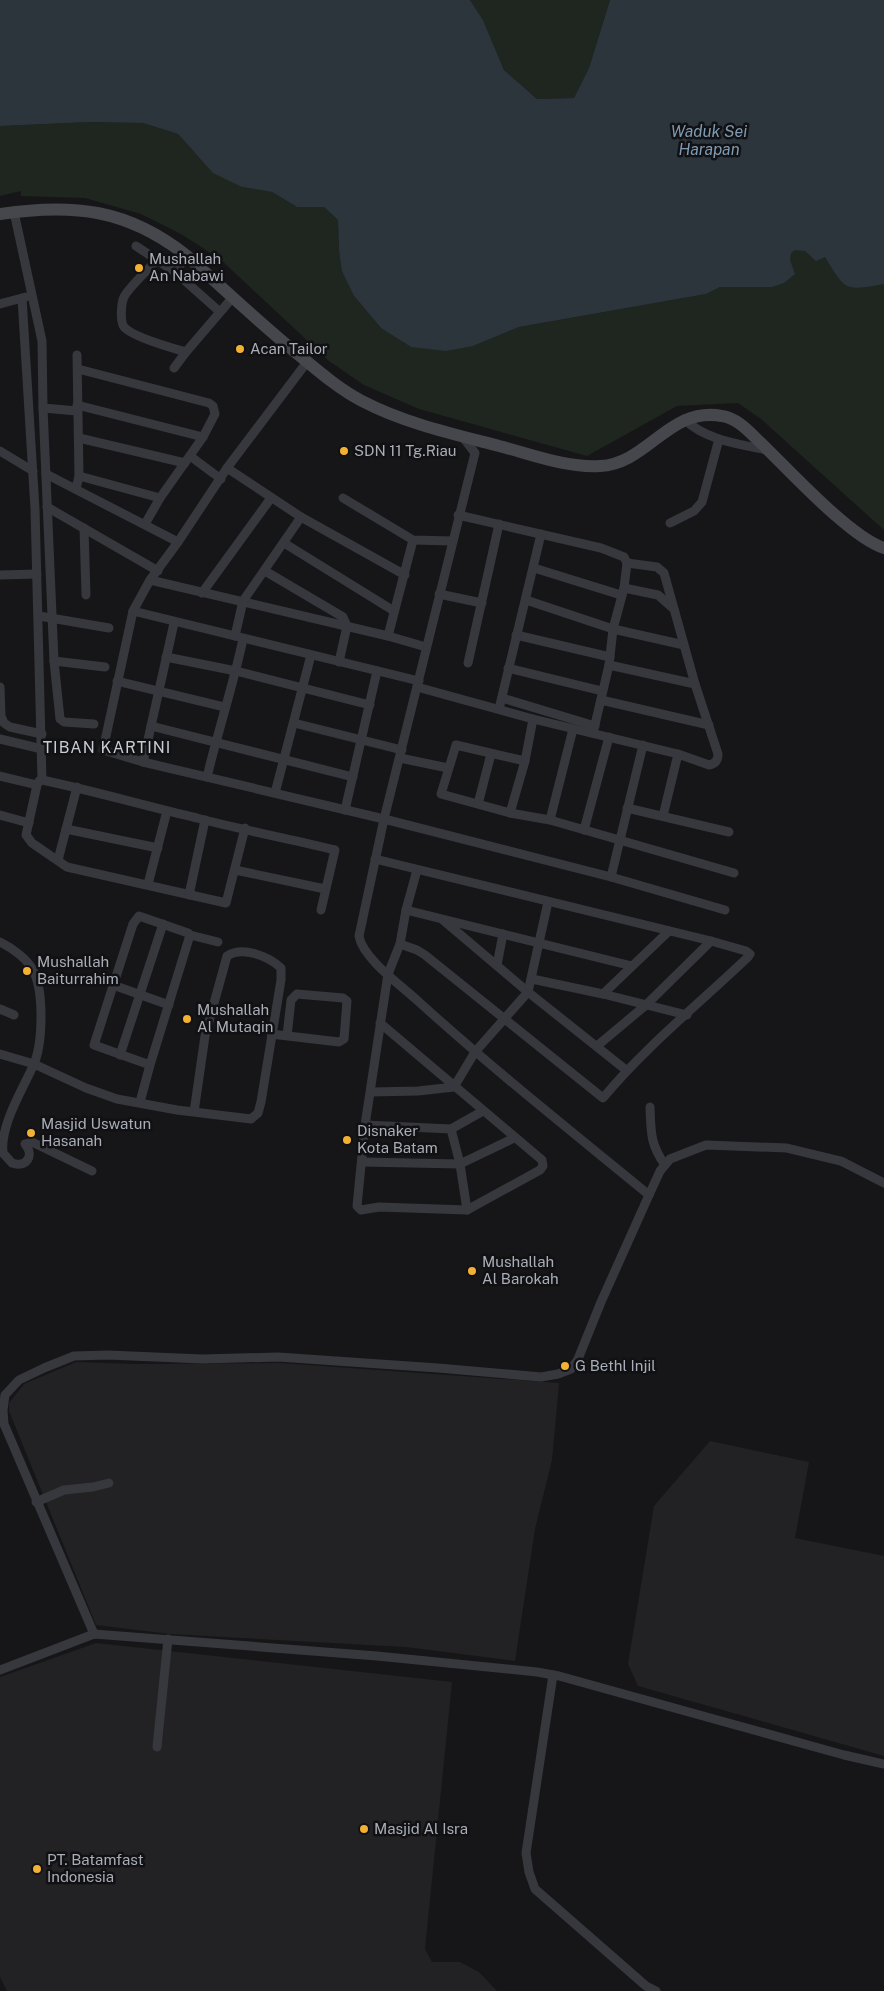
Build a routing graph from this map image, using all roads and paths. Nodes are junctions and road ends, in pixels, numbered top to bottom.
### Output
1 (14, 212) junction
2 (0, 214) edge
3 (136, 246) dead end
4 (187, 256) junction
5 (158, 260) junction
6 (174, 272) junction
7 (33, 295) junction
8 (233, 297) junction
9 (22, 298) junction
10 (0, 304) edge
11 (220, 312) junction
12 (186, 352) junction
13 (77, 355) dead end
14 (307, 362) junction
15 (174, 368) dead end
16 (78, 369) junction
17 (43, 408) junction
18 (77, 408) junction
19 (684, 419) junction
20 (462, 436) junction
21 (203, 437) junction
22 (79, 438) junction
23 (719, 439) junction
24 (494, 445) junction
25 (768, 450) junction
26 (0, 451) edge
27 (475, 453) junction
28 (187, 460) junction
29 (227, 468) junction
30 (33, 471) junction
31 (46, 474) junction
32 (79, 476) junction
33 (220, 479) junction
34 (76, 490) junction
35 (160, 498) junction
36 (270, 498) junction
37 (343, 498) dead end
38 (47, 507) junction
39 (458, 515) junction
40 (301, 517) junction
41 (670, 523) dead end
42 (145, 524) junction
43 (499, 524) junction
44 (84, 528) junction
45 (541, 534) junction
46 (413, 540) junction
47 (178, 542) junction
48 (452, 542) junction
49 (284, 543) junction
50 (884, 548) edge
51 (627, 563) junction
52 (534, 568) junction
53 (158, 571) junction
54 (265, 571) junction
55 (37, 574) junction
56 (0, 575) edge
57 (405, 575) junction
58 (150, 580) junction
59 (622, 592) junction
60 (202, 593) junction
61 (439, 594) junction
62 (86, 595) dead end
63 (526, 600) junction
64 (243, 602) junction
65 (482, 603) junction
66 (133, 611) junction
67 (394, 611) junction
68 (675, 612) junction
69 (39, 616) junction
70 (53, 619) junction
71 (174, 622) junction
72 (347, 626) junction
73 (109, 628) dead end
74 (613, 628) junction
75 (516, 635) junction
76 (388, 636) junction
77 (239, 638) junction
78 (684, 645) junction
79 (426, 647) junction
80 (311, 655) junction
81 (166, 657) junction
82 (54, 661) junction
83 (609, 661) junction
84 (339, 662) junction
85 (468, 663) dead end
86 (105, 667) dead end
87 (508, 668) junction
88 (236, 671) junction
89 (377, 671) junction
90 (116, 681) junction
91 (418, 684) junction
92 (695, 684) junction
93 (0, 687) edge
94 (303, 689) junction
95 (159, 690) junction
96 (602, 696) junction
97 (502, 698) junction
98 (370, 705) junction
99 (225, 707) junction
100 (499, 709) junction
101 (533, 719) junction
102 (294, 723) junction
103 (94, 724) dead end
104 (709, 724) junction
105 (152, 726) junction
106 (573, 729) junction
107 (594, 730) junction
108 (42, 734) junction
109 (608, 737) junction
110 (0, 739) edge
111 (362, 740) junction
112 (216, 741) junction
113 (643, 745) junction
114 (42, 749) junction
115 (401, 754) junction
116 (492, 754) junction
117 (678, 754) junction
118 (285, 758) junction
119 (525, 761) junction
120 (143, 762) junction
121 (448, 768) junction
122 (0, 776) edge
123 (207, 777) junction
124 (353, 777) junction
125 (40, 783) junction
126 (77, 788) junction
127 (275, 793) junction
128 (478, 804) junction
129 (627, 808) junction
130 (345, 810) junction
131 (168, 811) junction
132 (510, 813) junction
133 (0, 815) edge
134 (662, 816) junction
135 (384, 819) junction
136 (205, 820) junction
137 (550, 820) junction
138 (29, 823) junction
139 (245, 828) junction
140 (66, 829) junction
141 (584, 830) junction
142 (729, 832) dead end
143 (619, 839) junction
144 (158, 848) junction
145 (375, 859) junction
146 (58, 860) junction
147 (235, 870) junction
148 (417, 870) junction
149 (734, 873) dead end
150 (611, 877) junction
151 (148, 884) junction
152 (325, 890) junction
153 (189, 895) junction
154 (548, 902) junction
155 (321, 910) dead end
156 (406, 910) junction
157 (726, 910) dead end
158 (443, 920) junction
159 (163, 924) junction
160 (669, 931) junction
161 (503, 934) junction
162 (190, 935) junction
163 (0, 942) edge
164 (218, 942) dead end
165 (538, 942) junction
166 (711, 942) junction
167 (400, 944) junction
168 (497, 966) junction
169 (632, 966) junction
170 (388, 974) junction
171 (532, 980) junction
172 (113, 985) junction
173 (528, 992) junction
174 (139, 994) junction
175 (603, 994) junction
176 (169, 1005) junction
177 (646, 1005) junction
178 (0, 1009) edge
179 (14, 1015) dead end
180 (687, 1015) junction
181 (504, 1019) junction
182 (380, 1023) junction
183 (271, 1034) junction
184 (287, 1036) junction
185 (597, 1046) junction
186 (475, 1052) junction
187 (0, 1054) edge
188 (120, 1055) junction
189 (34, 1064) junction
190 (150, 1065) junction
191 (626, 1070) junction
192 (454, 1087) junction
193 (371, 1092) junction
194 (140, 1102) junction
195 (650, 1107) dead end
196 (484, 1111) junction
197 (194, 1112) junction
198 (366, 1125) junction
199 (3, 1128) edge
200 (451, 1129) junction
201 (514, 1138) junction
202 (362, 1162) junction
203 (460, 1164) junction
204 (665, 1165) junction
205 (92, 1171) dead end
206 (884, 1183) edge
207 (649, 1195) junction
208 (467, 1210) junction
209 (109, 1483) dead end
210 (36, 1502) junction
211 (94, 1634) junction
212 (168, 1640) junction
213 (0, 1670) edge
214 (553, 1675) junction
215 (157, 1747) dead end
216 (884, 1764) edge
217 (656, 1991) edge

1 - 2 main road
1 - 4 main road
1 - 7 street
3 - 5 street
4 - 6 street
4 - 8 main road
5 - 6 street
5 - 12 street
6 - 11 street
7 - 9 street
7 - 17 street
8 - 11 street
8 - 14 main road
9 - 10 street
9 - 30 street
11 - 12 street
12 - 15 street
13 - 16 street
14 - 20 main road
14 - 29 street
16 - 18 street
16 - 21 street
17 - 18 street
17 - 31 street
18 - 21 street
18 - 22 street
19 - 23 street
19 - 24 main road
19 - 25 main road
20 - 24 main road
20 - 27 street
21 - 28 street
22 - 28 street
22 - 32 street
23 - 25 street
23 - 41 street
24 - 27 street
25 - 50 main road
26 - 30 street
27 - 39 street
28 - 33 street
28 - 35 street
29 - 33 street
29 - 36 street
30 - 55 street
31 - 34 street
31 - 38 street
32 - 34 street
32 - 35 street
33 - 47 street
34 - 42 street
35 - 42 street
36 - 40 street
36 - 60 street
37 - 46 street
38 - 44 street
38 - 70 street
39 - 43 street
39 - 48 street
40 - 49 street
40 - 57 street
42 - 47 street
43 - 45 street
43 - 65 street
44 - 53 street
44 - 62 street
45 - 51 street
45 - 52 street
46 - 48 street
46 - 57 street
47 - 53 street
48 - 61 street
49 - 54 street
49 - 67 street
51 - 59 street
51 - 68 street
52 - 59 street
52 - 63 street
53 - 58 street
54 - 64 street
54 - 72 street
55 - 56 street
55 - 69 street
57 - 67 street
58 - 60 street
58 - 66 street
59 - 68 street
59 - 74 street
60 - 64 street
61 - 65 street
61 - 79 street
63 - 74 street
63 - 75 street
64 - 72 street
64 - 77 street
65 - 85 street
66 - 71 street
66 - 90 street
67 - 76 street
68 - 78 street
69 - 70 street
69 - 108 street
70 - 73 street
70 - 82 street
71 - 77 street
71 - 81 street
72 - 76 street
72 - 84 street
74 - 78 street
74 - 83 street
75 - 83 street
75 - 87 street
76 - 79 street
77 - 80 street
77 - 88 street
78 - 92 street
79 - 91 street
80 - 84 street
80 - 94 street
81 - 88 street
81 - 95 street
82 - 86 street
82 - 103 street
83 - 92 street
83 - 96 street
84 - 89 street
87 - 96 street
87 - 97 street
88 - 94 street
88 - 99 street
89 - 91 street
89 - 98 street
90 - 95 street
90 - 120 street
91 - 100 street
91 - 115 street
92 - 104 street
93 - 108 street
94 - 98 street
94 - 102 street
95 - 99 street
95 - 105 street
96 - 104 street
96 - 107 street
97 - 100 street
97 - 107 street
98 - 111 street
99 - 112 street
100 - 101 street
101 - 106 street
101 - 119 street
102 - 111 street
102 - 118 street
104 - 117 street
105 - 112 street
105 - 120 street
106 - 107 street
106 - 137 street
107 - 109 street
108 - 114 street
109 - 113 street
109 - 141 street
110 - 114 street
111 - 115 street
111 - 124 street
112 - 118 street
112 - 123 street
113 - 117 street
113 - 129 street
114 - 125 street
115 - 121 street
115 - 135 street
116 - 119 street
116 - 121 street
116 - 128 street
117 - 134 street
118 - 124 street
118 - 127 street
119 - 132 street
120 - 123 street
121 - 128 street
122 - 125 street
123 - 127 street
124 - 130 street
125 - 126 street
125 - 138 street
126 - 131 street
126 - 140 street
127 - 130 street
128 - 132 street
129 - 134 street
129 - 143 street
130 - 135 street
131 - 136 street
131 - 144 street
132 - 137 street
133 - 138 street
134 - 142 street
135 - 145 street
135 - 150 street
136 - 139 street
136 - 153 street
137 - 141 street
138 - 146 street
139 - 147 street
139 - 152 street
140 - 144 street
140 - 146 street
141 - 143 street
143 - 149 street
143 - 150 street
144 - 151 street
145 - 148 street
145 - 170 street
146 - 151 street
147 - 152 street
147 - 153 street
148 - 154 street
148 - 156 street
150 - 157 street
151 - 153 street
152 - 155 street
154 - 160 street
154 - 165 street
156 - 158 street
156 - 167 street
158 - 161 street
158 - 168 street
159 - 162 street
159 - 172 street
159 - 174 street
160 - 166 street
160 - 169 street
161 - 165 street
161 - 168 street
162 - 164 street
162 - 176 street
163 - 189 street
165 - 169 street
165 - 171 street
166 - 177 street
166 - 180 street
167 - 170 street
167 - 181 street
168 - 173 street
169 - 175 street
170 - 182 street
170 - 186 street
171 - 173 street
171 - 175 street
172 - 174 street
172 - 188 street
173 - 181 street
173 - 185 street
174 - 176 street
174 - 188 street
175 - 177 street
176 - 190 street
177 - 180 street
177 - 185 street
178 - 179 street
180 - 191 street
181 - 186 street
181 - 191 street
182 - 192 street
182 - 193 street
183 - 184 street
183 - 197 street
183 - 197 street
184 - 184 street
185 - 191 street
186 - 192 street
186 - 207 street
187 - 189 street
188 - 190 street
189 - 194 street
189 - 199 street
190 - 194 street
192 - 193 street
192 - 196 street
193 - 198 street
194 - 197 street
195 - 204 street
196 - 200 street
196 - 201 street
198 - 200 street
198 - 202 street
199 - 205 street
200 - 203 street
201 - 203 street
201 - 208 street
202 - 203 street
202 - 208 street
203 - 208 street
204 - 206 street
204 - 207 street
207 - 210 street
209 - 210 street
210 - 211 street
211 - 212 street
211 - 213 street
212 - 214 street
212 - 215 street
214 - 216 street
214 - 217 street

